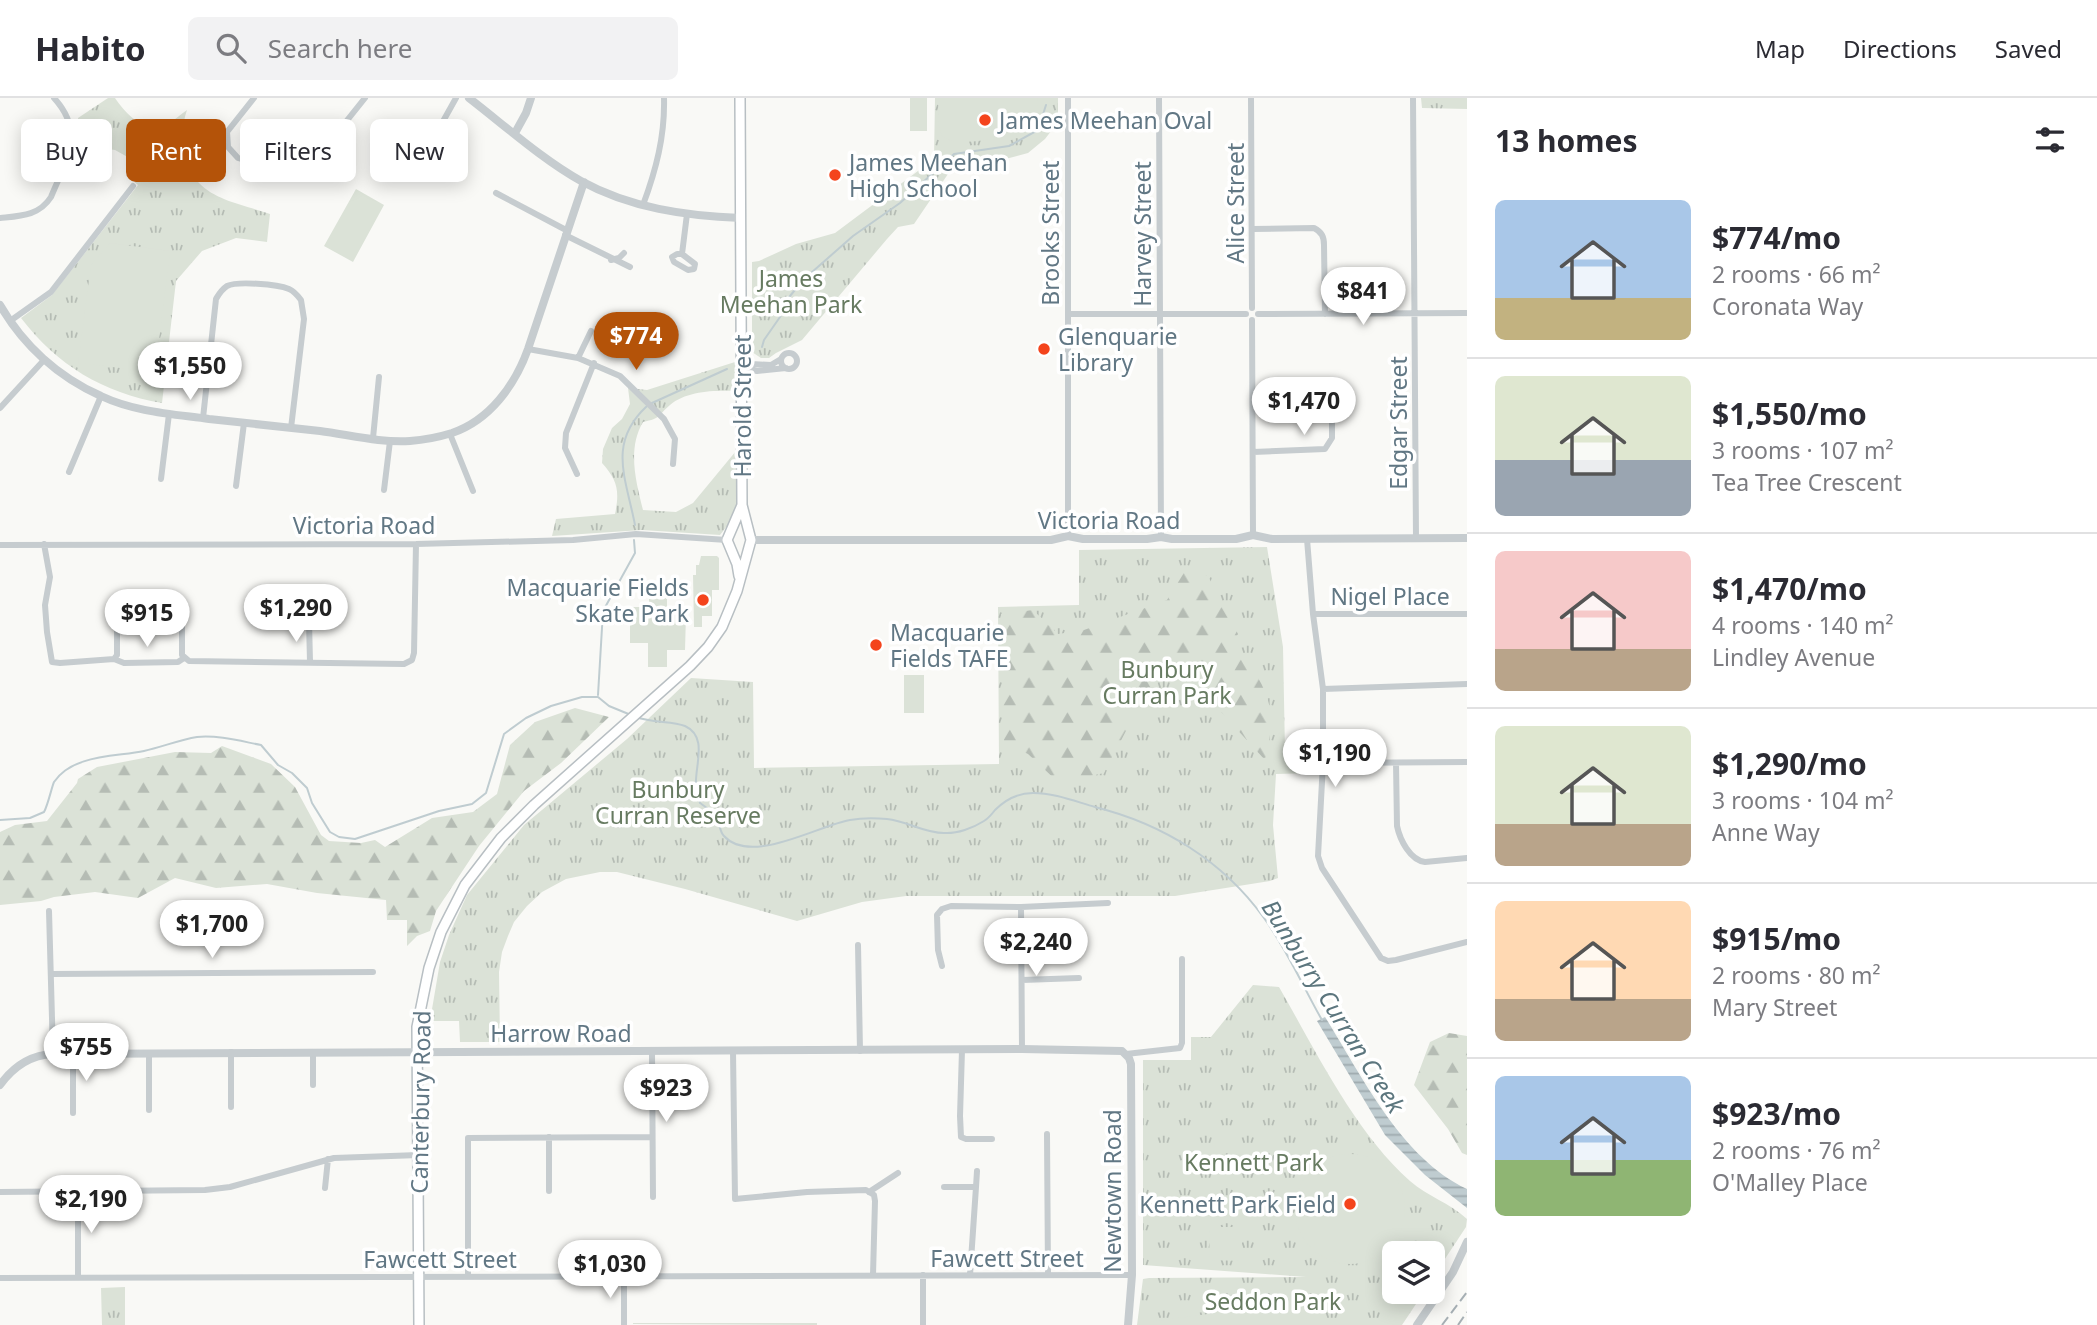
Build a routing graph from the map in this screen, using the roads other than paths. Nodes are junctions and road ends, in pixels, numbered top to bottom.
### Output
1 (54, 98) edge
2 (254, 98) edge
3 (365, 98) edge
4 (456, 98) edge
5 (469, 98) edge
6 (531, 98) edge
7 (664, 98) edge
8 (740, 98) edge
9 (1068, 98) edge
10 (1159, 98) edge
11 (1251, 98) edge
12 (1413, 98) edge
13 (445, 119) edge
14 (515, 133) junction
15 (584, 182) junction
16 (133, 187) dead end
17 (496, 193) dead end
18 (643, 205) junction
19 (687, 214) junction
20 (0, 218) edge
21 (741, 218) junction
22 (1253, 229) junction
23 (566, 233) junction
24 (624, 253) dead end
25 (682, 254) dead end
26 (611, 260) junction
27 (630, 267) dead end
28 (0, 304) edge
29 (1252, 308) junction
30 (1415, 313) junction
31 (1467, 313) edge
32 (1068, 314) junction
33 (1160, 314) junction
34 (1246, 314) junction
35 (1258, 314) junction
36 (1325, 314) junction
37 (1252, 320) junction
38 (10, 321) junction
39 (591, 331) dead end
40 (528, 349) junction
41 (578, 358) junction
42 (781, 359) junction
43 (44, 360) junction
44 (594, 363) junction
45 (746, 365) junction
46 (786, 368) junction
47 (757, 370) junction
48 (379, 377) dead end
49 (741, 384) junction
50 (101, 396) junction
51 (1332, 400) dead end
52 (0, 408) edge
53 (169, 414) junction
54 (203, 418) junction
55 (243, 423) junction
56 (291, 428) junction
57 (450, 434) junction
58 (373, 438) junction
59 (390, 441) junction
60 (1253, 452) junction
61 (673, 464) dead end
62 (69, 472) dead end
63 (577, 474) dead end
64 (161, 479) dead end
65 (236, 486) dead end
66 (384, 490) dead end
67 (473, 491) dead end
68 (742, 505) junction
69 (1253, 535) junction
70 (1068, 536) junction
71 (1161, 537) junction
72 (1467, 538) edge
73 (1307, 539) junction
74 (1416, 539) junction
75 (730, 540) junction
76 (748, 540) junction
77 (44, 544) junction
78 (416, 544) junction
79 (0, 545) edge
80 (739, 577) junction
81 (1313, 614) junction
82 (1467, 614) edge
83 (117, 615) dead end
84 (182, 615) dead end
85 (301, 615) dead end
86 (183, 656) junction
87 (114, 659) junction
88 (310, 662) junction
89 (1467, 684) edge
90 (1323, 689) junction
91 (1467, 762) edge
92 (1323, 763) junction
93 (1396, 763) junction
94 (1467, 858) edge
95 (1108, 903) dead end
96 (1021, 907) junction
97 (49, 911) dead end
98 (1467, 942) edge
99 (858, 945) dead end
100 (1182, 958) dead end
101 (942, 966) dead end
102 (373, 972) dead end
103 (51, 974) junction
104 (1079, 978) dead end
105 (1022, 980) junction
106 (962, 1049) junction
107 (1022, 1049) junction
108 (733, 1051) junction
109 (860, 1051) junction
110 (231, 1052) junction
111 (313, 1052) junction
112 (418, 1052) junction
113 (652, 1052) junction
114 (149, 1053) junction
115 (52, 1054) junction
116 (73, 1054) junction
117 (1128, 1056) junction
118 (0, 1083) edge
119 (313, 1086) dead end
120 (231, 1107) dead end
121 (149, 1110) dead end
122 (73, 1113) dead end
123 (1047, 1134) dead end
124 (549, 1137) junction
125 (652, 1137) junction
126 (992, 1139) dead end
127 (419, 1156) junction
128 (328, 1159) junction
129 (977, 1171) dead end
130 (898, 1173) dead end
131 (944, 1187) dead end
132 (976, 1187) junction
133 (325, 1188) dead end
134 (549, 1191) dead end
135 (0, 1192) edge
136 (78, 1192) junction
137 (869, 1192) junction
138 (653, 1197) dead end
139 (1467, 1242) edge
140 (873, 1275) junction
141 (923, 1275) junction
142 (970, 1275) junction
143 (1048, 1275) junction
144 (1132, 1275) junction
145 (624, 1276) junction
146 (418, 1277) junction
147 (468, 1277) junction
148 (0, 1278) edge
149 (78, 1278) junction
150 (418, 1325) edge
151 (624, 1325) edge
152 (922, 1325) edge
153 (1128, 1325) edge
154 (1417, 1325) edge

1 - 20 street
2 - 3 street
4 - 13 street
5 - 14 street
6 - 14 street
7 - 18 street
8 - 21 main road, Harold Street
9 - 32 street, Brooks Street
10 - 33 street, Harvey Street
11 - 22 street, Alice Street
12 - 30 street, Edgar Street
14 - 15 street
15 - 18 street
15 - 23 street
16 - 38 street
17 - 23 street
18 - 19 street
19 - 21 street
19 - 25 street
21 - 45 main road, Harold Street
22 - 29 street, Alice Street
22 - 36 street
23 - 26 street
23 - 40 street
24 - 26 street
26 - 27 street
28 - 38 street
29 - 34 street
29 - 35 street
30 - 31 street
30 - 36 street
30 - 74 street, Edgar Street
32 - 33 street
32 - 70 street, Brooks Street
33 - 34 street
33 - 71 street, Harvey Street
34 - 37 street
35 - 36 street
35 - 37 street
37 - 60 street
38 - 43 street
39 - 41 street
40 - 41 street
40 - 57 street
41 - 44 street
42 - 45 street
42 - 46 street
42 - 46 street
43 - 50 street
43 - 52 street
44 - 61 street
44 - 63 street
45 - 47 street
45 - 49 main road, Harold Street
46 - 47 street
47 - 49 street
48 - 58 street
49 - 68 main road, Harold Street
50 - 53 street
50 - 62 street
51 - 60 street
53 - 54 street
53 - 64 street
54 - 55 street
54 - 56 street
55 - 56 street
55 - 65 street
56 - 58 street
57 - 59 street
57 - 67 street
58 - 59 street
59 - 66 street
60 - 69 street
68 - 75 main road, Harold Street
68 - 76 main road, Harold Street
69 - 71 street, Victoria Road
69 - 73 street, Victoria Road
70 - 71 street, Victoria Road
70 - 76 street, Victoria Road
72 - 74 street, Victoria Road
73 - 74 street, Victoria Road
73 - 81 street
75 - 76 main road
75 - 76 main road
75 - 78 street, Victoria Road
75 - 80 main road
76 - 80 main road, Canterbury Road
77 - 78 street, Victoria Road
77 - 79 street, Victoria Road
77 - 87 street
78 - 88 street
80 - 112 main road, Canterbury Road
81 - 82 street, Nigel Place
81 - 90 street
83 - 87 street
84 - 86 street
85 - 88 street
86 - 87 street
86 - 88 street
89 - 90 street
90 - 92 street
91 - 93 street
92 - 93 street
92 - 98 street
93 - 94 street
95 - 96 street
96 - 101 street
96 - 105 street
97 - 103 street
99 - 109 street
100 - 117 street
102 - 103 street
103 - 115 street
104 - 105 street
105 - 107 street
106 - 107 street, Harrow Road
106 - 109 street, Harrow Road
106 - 126 street
107 - 117 street, Harrow Road
108 - 109 street, Harrow Road
108 - 113 street, Harrow Road
108 - 137 street
110 - 111 street, Harrow Road
110 - 114 street, Harrow Road
110 - 120 street
111 - 112 street, Harrow Road
111 - 119 street
112 - 113 street, Harrow Road
112 - 127 main road, Canterbury Road
113 - 125 street
114 - 116 street, Harrow Road
114 - 121 street
115 - 116 street, Harrow Road
115 - 118 street, Harrow Road
116 - 122 street
117 - 144 street, Newtown Road
123 - 143 street
124 - 125 street
124 - 134 street
124 - 147 street
125 - 138 street
127 - 128 street
127 - 146 main road, Canterbury Road
128 - 133 street
128 - 136 street
129 - 132 street
130 - 137 street
131 - 132 street
132 - 142 street
135 - 136 street
136 - 149 street
137 - 140 street
139 - 154 street
140 - 141 street, Fawcett Street
140 - 145 street, Fawcett Street
141 - 142 street, Fawcett Street
141 - 152 street
142 - 143 street, Fawcett Street
143 - 144 street, Fawcett Street
144 - 153 street, Newtown Road
145 - 147 street, Fawcett Street
145 - 151 street
146 - 147 street, Fawcett Street
146 - 149 street, Fawcett Street
146 - 150 main road, Canterbury Road
148 - 149 street, Fawcett Street

